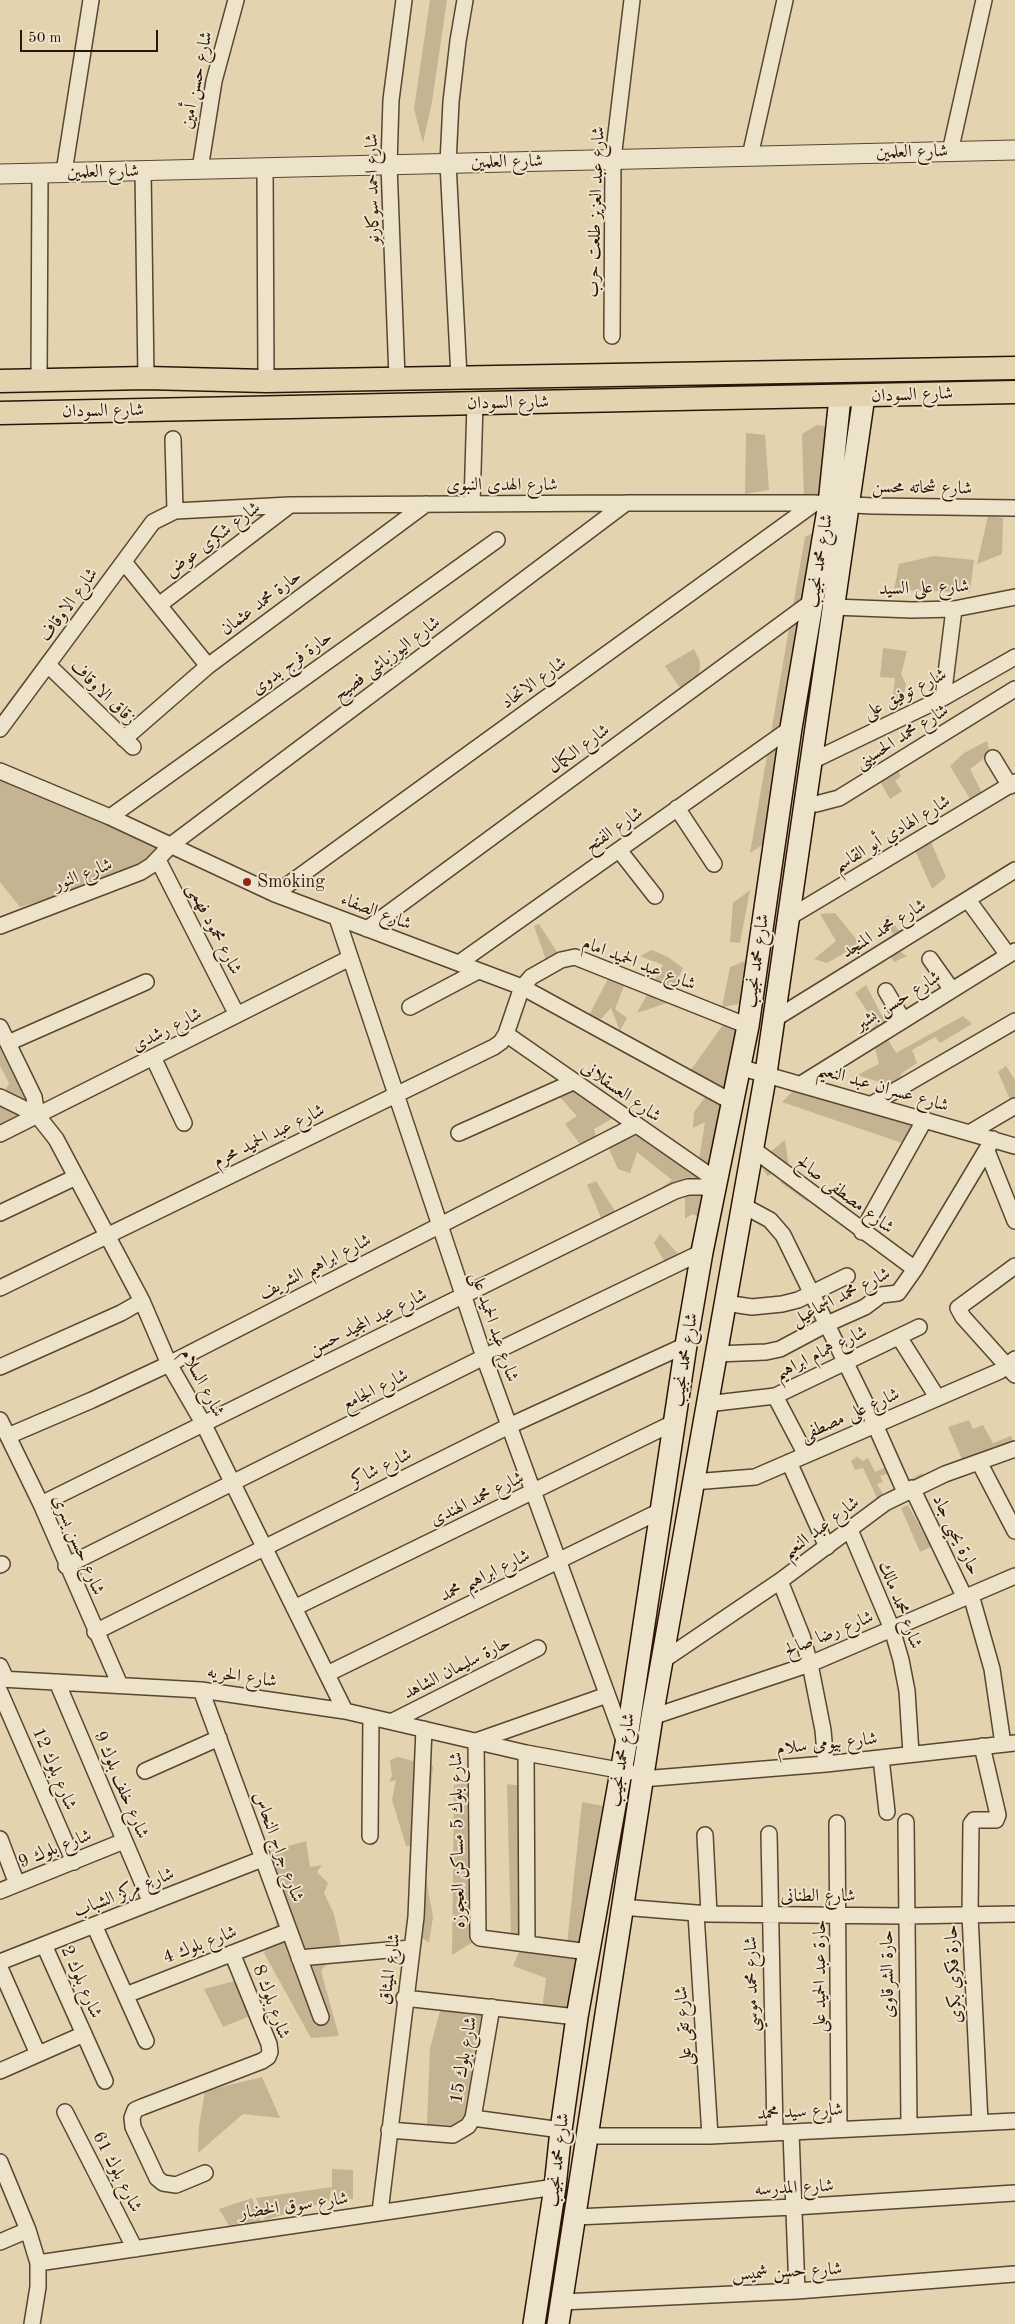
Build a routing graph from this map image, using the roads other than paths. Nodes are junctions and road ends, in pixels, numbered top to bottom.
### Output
1 (91, 0) edge
2 (236, 0) edge
3 (404, 0) edge
4 (465, 0) edge
5 (632, 0) edge
6 (785, 0) edge
7 (984, 0) edge
8 (1015, 150) edge
9 (950, 152) junction
10 (750, 156) junction
11 (613, 159) junction
12 (448, 163) junction
13 (389, 165) junction
14 (265, 168) junction
15 (200, 169) junction
16 (143, 171) junction
17 (64, 172) junction
18 (40, 173) junction
19 (0, 174) edge
20 (612, 336) dead end
21 (1015, 368) edge
22 (459, 377) junction
23 (146, 378) junction
24 (397, 378) junction
25 (39, 380) junction
26 (0, 381) edge
27 (266, 381) junction
28 (1015, 392) edge
29 (864, 396) junction
30 (840, 397) junction
31 (475, 404) junction
32 (398, 405) junction
33 (0, 413) edge
34 (173, 439) dead end
35 (626, 503) junction
36 (426, 504) junction
37 (472, 504) junction
38 (831, 504) junction
39 (290, 505) junction
40 (1015, 508) edge
41 (175, 511) junction
42 (497, 540) dead end
43 (124, 562) junction
44 (1015, 597) edge
45 (824, 603) junction
46 (159, 605) junction
47 (954, 609) junction
48 (1015, 657) edge
49 (48, 665) junction
50 (208, 666) junction
51 (1015, 689) edge
52 (943, 698) junction
53 (791, 728) junction
54 (0, 729) edge
55 (128, 743) joint
56 (993, 758) dead end
57 (810, 762) junction
58 (0, 771) edge
59 (1012, 784) edge
60 (804, 803) junction
61 (677, 808) junction
62 (110, 817) junction
63 (171, 845) junction
64 (618, 850) junction
65 (158, 860) junction
66 (714, 864) dead end
67 (1015, 870) edge
68 (275, 894) junction
69 (655, 896) dead end
70 (968, 900) junction
71 (337, 918) junction
72 (788, 918) junction
73 (0, 926) edge
74 (367, 929) junction
75 (1011, 953) edge
76 (350, 958) junction
77 (930, 959) dead end
78 (459, 963) junction
79 (478, 971) junction
80 (146, 982) dead end
81 (522, 987) junction
82 (952, 990) junction
83 (886, 991) dead end
84 (410, 1007) dead end
85 (237, 1015) junction
86 (773, 1020) junction
87 (903, 1020) junction
88 (1015, 1021) edge
89 (0, 1026) edge
90 (748, 1026) junction
91 (506, 1034) junction
92 (8, 1043) junction
93 (153, 1058) junction
94 (739, 1067) junction
95 (766, 1073) junction
96 (573, 1082) junction
97 (801, 1084) junction
98 (396, 1096) junction
99 (0, 1097) edge
100 (732, 1102) junction
101 (872, 1104) junction
102 (1015, 1106) edge
103 (37, 1116) junction
104 (925, 1119) junction
105 (184, 1124) dead end
106 (636, 1125) junction
107 (972, 1132) junction
108 (0, 1134) edge
109 (459, 1134) dead end
110 (990, 1145) junction
111 (1015, 1146) edge
112 (753, 1149) junction
113 (76, 1176) junction
114 (715, 1186) junction
115 (744, 1206) junction
116 (0, 1213) edge
117 (1015, 1221) edge
118 (439, 1224) junction
119 (862, 1232) junction
120 (107, 1234) junction
121 (702, 1252) junction
122 (1015, 1266) edge
123 (915, 1269) junction
124 (848, 1276) dead end
125 (0, 1288) edge
126 (812, 1292) junction
127 (464, 1297) junction
128 (142, 1302) junction
129 (725, 1303) junction
130 (827, 1324) junction
131 (919, 1327) dead end
132 (899, 1337) junction
133 (686, 1345) junction
134 (716, 1354) junction
135 (484, 1357) junction
136 (845, 1362) junction
137 (169, 1364) junction
138 (0, 1366) edge
139 (1012, 1367) edge
140 (775, 1396) junction
141 (937, 1397) junction
142 (707, 1404) junction
143 (0, 1420) edge
144 (675, 1422) junction
145 (203, 1423) junction
146 (875, 1424) junction
147 (509, 1426) junction
148 (8, 1436) junction
149 (1015, 1449) edge
150 (806, 1455) junction
151 (789, 1462) junction
152 (980, 1462) junction
153 (693, 1482) junction
154 (231, 1483) junction
155 (909, 1490) junction
156 (533, 1493) junction
157 (40, 1504) junction
158 (660, 1511) junction
159 (850, 1530) junction
160 (1015, 1531) edge
161 (263, 1546) junction
162 (828, 1547) junction
163 (559, 1561) junction
164 (66, 1566) junction
165 (1015, 1576) edge
166 (780, 1582) junction
167 (968, 1596) junction
168 (294, 1608) junction
169 (892, 1629) junction
170 (95, 1632) junction
171 (538, 1648) dead end
172 (662, 1661) junction
173 (810, 1664) junction
174 (327, 1674) junction
175 (2, 1679) edge
176 (58, 1682) junction
177 (120, 1686) junction
178 (201, 1690) junction
179 (607, 1695) junction
180 (345, 1710) junction
181 (371, 1717) junction
182 (652, 1717) junction
183 (393, 1722) junction
184 (424, 1729) junction
185 (218, 1738) junction
186 (476, 1741) junction
187 (626, 1744) junction
188 (1009, 1744) edge
189 (982, 1746) junction
190 (526, 1753) junction
191 (911, 1754) junction
192 (881, 1758) junction
193 (826, 1764) junction
194 (145, 1771) dead end
195 (621, 1771) junction
196 (643, 1777) junction
197 (887, 1812) dead end
198 (906, 1822) dead end
199 (838, 1823) dead end
200 (769, 1834) dead end
201 (705, 1835) dead end
202 (370, 1836) dead end
203 (0, 1839) edge
204 (124, 1842) junction
205 (262, 1859) junction
206 (74, 1862) junction
207 (17, 1884) junction
208 (0, 1891) edge
209 (151, 1903) junction
210 (622, 1907) junction
211 (702, 1914) junction
212 (838, 1914) junction
213 (1015, 1914) edge
214 (769, 1915) junction
215 (970, 1915) junction
216 (906, 1916) junction
217 (94, 1925) junction
218 (289, 1931) junction
219 (527, 1944) junction
220 (44, 1945) junction
221 (411, 1948) junction
222 (589, 1952) junction
223 (232, 1953) junction
224 (299, 1958) junction
225 (0, 1962) edge
226 (0, 1968) edge
227 (126, 1995) junction
228 (404, 1998) junction
229 (492, 2007) junction
230 (321, 2017) dead end
231 (577, 2017) junction
232 (84, 2034) junction
233 (146, 2041) dead end
234 (38, 2054) junction
235 (0, 2071) edge
236 (105, 2081) dead end
237 (65, 2112) dead end
238 (473, 2118) junction
239 (1015, 2121) edge
240 (980, 2122) junction
241 (909, 2126) junction
242 (840, 2129) junction
243 (389, 2130) junction
244 (561, 2130) junction
245 (775, 2132) junction
246 (792, 2132) junction
247 (588, 2136) junction
248 (710, 2136) junction
249 (1, 2169) edge
250 (205, 2172) dead end
251 (555, 2186) junction
252 (1015, 2193) edge
253 (794, 2207) junction
254 (380, 2212) junction
255 (576, 2217) junction
256 (28, 2230) junction
257 (0, 2242) edge
258 (135, 2249) junction
259 (38, 2263) junction
260 (1015, 2274) edge
261 (797, 2290) junction
262 (562, 2302) junction
263 (32, 2324) edge
264 (534, 2324) edge
265 (558, 2324) edge

1 - 17 street
2 - 15 street, شارع حسن أمين
3 - 13 street, شارع احمد سوكارنو
4 - 12 street
5 - 11 street, شارع عبد العزيز طلعت حرب
6 - 10 street
7 - 9 street
8 - 9 street, شارع العلمين
9 - 10 street, شارع العلمين
10 - 11 street, شارع العلمين
11 - 12 street, شارع العلمين
11 - 20 street, شارع عبد العزيز طلعت حرب
12 - 13 street, شارع العلمين
12 - 22 street
13 - 14 street, شارع العلمين
13 - 24 street, شارع احمد سوكارنو
14 - 15 street, شارع العلمين
14 - 27 street
15 - 16 street, شارع العلمين
16 - 17 street, شارع العلمين
16 - 23 street
17 - 18 street, شارع العلمين
18 - 19 street, شارع العلمين
18 - 25 street
21 - 22 main road, شارع السودان
22 - 24 main road, شارع السودان
23 - 25 main road, شارع السودان
23 - 27 main road, شارع السودان
24 - 27 main road, شارع السودان
24 - 32 main road
25 - 26 main road, شارع السودان
28 - 29 main road, شارع السودان
29 - 30 main road, شارع السودان
29 - 38 main road, شارع محمد نجيب
30 - 31 main road, شارع السودان
30 - 38 main road, شارع محمد نجيب
31 - 32 main road, شارع السودان
31 - 37 street
32 - 33 main road, شارع السودان
34 - 41 street
35 - 37 street, شارع الهدى النبوى
35 - 38 street, شارع الهدى النبوى
35 - 63 street, شارع اليوزباشى فصيح
36 - 37 street, شارع الهدى النبوى
36 - 39 street, شارع الهدى النبوى
36 - 50 street, حارة محمد عثمان
38 - 40 street, شارع شحاته محسن
38 - 45 main road, شارع محمد نجيب
38 - 68 street, شارع الاتحاد
39 - 41 street, شارع الهدى النبوى
39 - 46 street, شارع شكرى عوض
41 - 43 street, شارع الاوقاف
42 - 62 street, حارة فرج بدوى
43 - 46 street
43 - 49 street, شارع الاوقاف
44 - 47 street, شارع على السيد
45 - 47 street, شارع على السيد
45 - 53 main road, شارع محمد نجيب
45 - 57 main road, شارع محمد نجيب
45 - 74 street, شارع الكمال
46 - 50 street
47 - 52 street
48 - 52 street, شارع توفيق على
49 - 54 street, شارع الاوقاف
49 - 55 street, زقاق الاوقاف
50 - 55 street, حارة محمد عثمان
51 - 60 street, شارع محمد الحسينى
52 - 57 street, شارع توفيق على
53 - 61 street, شارع الفتح
53 - 90 main road, شارع محمد نجيب
56 - 59 street
57 - 60 main road, شارع محمد نجيب
58 - 62 street, شارع الصفاء
59 - 72 street, شارع الهادي أبو القاسم
60 - 72 main road, شارع محمد نجيب
61 - 64 street, شارع الفتح
61 - 66 street
62 - 63 street, شارع الصفاء
63 - 65 street, شارع النور
63 - 68 street, شارع الصفاء
64 - 69 street
64 - 78 street, شارع الفتح
65 - 73 street, شارع النور
65 - 85 street, شارع محمود فهمى
67 - 70 street, شارع محمد المنجد
68 - 71 street, شارع الصفاء
70 - 75 street
70 - 86 street, شارع محمد المنجد
71 - 74 street, شارع الصفاء
71 - 76 street, شارع عبد الحميد على
72 - 86 main road, شارع محمد نجيب
74 - 78 street, شارع الصفاء
75 - 82 street, شارع حسن بشير
76 - 85 street, شارع رشدى
76 - 98 street, شارع عبد الحميد على
77 - 82 street
78 - 79 street, شارع الصفاء
79 - 81 street, شارع الصفاء
79 - 84 street
80 - 92 street
81 - 90 street, شارع عبد الحميد امام
81 - 91 street, شارع عبد الحميد محرم
81 - 100 street, شارع الصفاء
82 - 87 street, شارع حسن بشير
83 - 87 street
85 - 93 street, شارع رشدى
86 - 95 main road, شارع محمد نجيب
87 - 97 street, شارع حسن بشير
88 - 101 street
89 - 92 street
90 - 94 main road, شارع محمد نجيب
91 - 96 street, شارع العسقلانى
91 - 98 street, شارع عبد الحميد محرم
92 - 103 street
93 - 103 street, شارع رشدى
93 - 105 street
94 - 95 street, شارع عسران عبد النعيم
94 - 100 main road, شارع محمد نجيب
95 - 97 street, شارع عسران عبد النعيم
95 - 112 main road, شارع محمد نجيب
96 - 106 street, شارع العسقلانى
96 - 109 street
97 - 101 street, شارع عسران عبد النعيم
98 - 118 street, شارع عبد الحميد على
98 - 120 street, شارع عبد الحميد محرم
99 - 103 street, شارع السلام
100 - 114 main road, شارع محمد نجيب
101 - 104 street, شارع عسران عبد النعيم
102 - 107 street
103 - 108 street, شارع رشدى
103 - 113 street, شارع السلام
104 - 107 street, شارع عسران عبد النعيم
104 - 119 street
106 - 114 street, شارع العسقلانى
106 - 118 street, شارع ابراهيم الشريف
107 - 110 street, شارع عسران عبد النعيم
110 - 111 street, شارع عسران عبد النعيم
110 - 117 street
110 - 123 street, شارع محمد اسماعيل
112 - 115 main road, شارع محمد نجيب
112 - 119 street, شارع مصطفى صالح
113 - 116 street
113 - 120 street, شارع السلام
114 - 121 main road, شارع محمد نجيب
114 - 127 street, شارع عبد المجيد حسن
115 - 126 street, حارة يحيى جاد
115 - 129 main road, شارع محمد نجيب
118 - 127 street, شارع عبد الحميد على
118 - 137 street, شارع ابراهيم الشريف
119 - 123 street, شارع مصطفى صالح
120 - 125 street, شارع عبد الحميد محرم
120 - 128 street, شارع السلام
121 - 133 main road, شارع محمد نجيب
121 - 135 street, شارع الجامع
122 - 139 street
123 - 130 street, شارع محمد اسماعيل
124 - 126 street
126 - 129 street
126 - 130 street, حارة يحيى جاد
127 - 135 street, شارع عبد الحميد على
127 - 145 street, شارع عبد المجيد حسن
128 - 137 street, شارع السلام
128 - 138 street
129 - 134 main road, شارع محمد نجيب
130 - 134 street, شارع محمد اسماعيل
130 - 136 street, حارة يحيى جاد
131 - 132 street, شارع همام ابراهيم
132 - 136 street, شارع همام ابراهيم
132 - 141 street
133 - 144 main road, شارع محمد نجيب
133 - 147 street, شارع شاكر
134 - 142 main road, شارع محمد نجيب
135 - 147 street, شارع عبد الحميد على
135 - 154 street, شارع الجامع
136 - 140 street, شارع همام ابراهيم
136 - 146 street, حارة يحيى جاد
137 - 145 street, شارع السلام
137 - 148 street, شارع ابراهيم الشريف
139 - 141 street, شارع على مصطفى
140 - 142 street, شارع همام ابراهيم
140 - 150 street
141 - 146 street, شارع على مصطفى
142 - 153 main road, شارع محمد نجيب
143 - 148 street, شارع حسن يسرى
144 - 156 street, شارع محمد الهندى
144 - 158 main road, شارع محمد نجيب
145 - 154 street, شارع السلام
145 - 157 street, شارع عبد المجيد حسن
146 - 150 street, شارع على مصطفى
146 - 155 street, حارة يحيى جاد
147 - 156 street, شارع عبد الحميد على
147 - 161 street, شارع شاكر
148 - 157 street, شارع حسن يسرى
149 - 152 street, شارع عبد النعيم
150 - 151 street, شارع على مصطفى
151 - 153 street, شارع على مصطفى
151 - 162 street
152 - 155 street, شارع عبد النعيم
152 - 160 street
153 - 172 main road, شارع محمد نجيب
154 - 161 street, شارع السلام
154 - 164 street, شارع الجامع
155 - 159 street, شارع عبد النعيم
155 - 167 street, حارة يحيى جاد
156 - 163 street, شارع عبد الحميد على
156 - 168 street, شارع محمد الهندى
157 - 164 street, شارع حسن يسرى
158 - 163 street, شارع ابراهيم محمد
158 - 187 main road, شارع محمد نجيب
159 - 162 street, شارع عبد النعيم
159 - 169 street, شارع محمد مالك
161 - 168 street, شارع السلام
161 - 170 street, شارع شاكر
162 - 166 street, شارع عبد النعيم
163 - 174 street, شارع ابراهيم محمد
163 - 179 street, شارع عبد الحميد على
164 - 170 street, شارع حسن يسرى
165 - 167 street, شارع رضا صالح
166 - 172 street, شارع عبد النعيم
166 - 173 street
167 - 169 street, شارع رضا صالح
167 - 188 street, حارة يحيى جاد
168 - 174 street, شارع السلام
169 - 173 street, شارع رضا صالح
169 - 191 street, شارع محمد مالك
170 - 177 street, شارع حسن يسرى
171 - 183 street, حارة سليمان الشاهد
172 - 182 main road, شارع محمد نجيب
173 - 182 street, شارع رضا صالح
173 - 193 street
174 - 180 street, شارع السلام
175 - 176 street, شارع الحريه
175 - 206 street, شارع بلوك 12
176 - 177 street, شارع الحريه
176 - 204 street, شارع خلف بلوك 9
177 - 178 street, شارع الحريه
178 - 180 street, شارع الحريه
178 - 185 street, شارع جراج النحاس
179 - 186 street
179 - 187 street, شارع عبد الحميد على
180 - 181 street, شارع الحريه
181 - 183 street, شارع الحريه
181 - 202 street
182 - 196 main road, شارع محمد نجيب
183 - 184 street, شارع الحريه
184 - 186 street, شارع الحريه
184 - 221 street, شارع الميثاق
185 - 194 street
185 - 205 street, شارع جراج النحاس
186 - 190 street, شارع الحريه
186 - 219 street, شارع بلوك 5 مساكن العجوزه
187 - 195 main road, شارع محمد نجيب
188 - 189 street, شارع بيومى سلام
189 - 191 street, شارع بيومى سلام
189 - 215 street, حارة فكري بكرى
190 - 195 street, شارع الحريه
190 - 219 street
191 - 192 street, شارع بيومى سلام
192 - 193 street, شارع بيومى سلام
192 - 197 street
193 - 196 street, شارع بيومى سلام
195 - 196 street, شارع الحريه
195 - 222 main road, شارع محمد نجيب
196 - 210 main road, شارع محمد نجيب
198 - 216 street, حارة الشرقاوى
199 - 212 street, حارة عبد الحميد على
200 - 214 street, شارع محمد موسي
201 - 211 street, شارع تقى على
203 - 207 street
204 - 206 street, شارع بلوك 9
204 - 209 street, شارع خلف بلوك 9
205 - 209 street, شارع مركز الشباب
205 - 218 street, شارع جراج النحاس
206 - 207 street, شارع بلوك 9
207 - 208 street, شارع بلوك 9
209 - 217 street, شارع مركز الشباب
210 - 211 street, شارع الطنانى
210 - 247 main road, شارع محمد نجيب
211 - 214 street, شارع الطنانى
211 - 248 street, شارع تقى على
212 - 214 street, شارع الطنانى
212 - 216 street, شارع الطنانى
212 - 242 street, حارة عبد الحميد على
213 - 215 street, شارع الطنانى
214 - 245 street, شارع محمد موسي
215 - 216 street, شارع الطنانى
215 - 240 street, حارة فكري بكرى
216 - 241 street, حارة الشرقاوى
217 - 220 street, شارع مركز الشباب
217 - 227 street
218 - 223 street, شارع بلوك 4
218 - 224 street, شارع جراج النحاس
219 - 222 street
220 - 225 street, شارع مركز الشباب
220 - 232 street, شارع بلوك 2
221 - 224 street
221 - 228 street, شارع الميثاق
222 - 231 main road, شارع محمد نجيب
223 - 227 street, شارع بلوك 4
223 - 250 street, شارع بلوك 8
224 - 230 street, شارع جراج النحاس
226 - 234 street
227 - 233 street
228 - 229 street
228 - 243 street, شارع الميثاق
229 - 231 street
229 - 238 street, شارع بلوك 15
231 - 244 main road, شارع محمد نجيب
232 - 234 street, شارع بلوك 2
232 - 236 street, شارع بلوك 2
234 - 235 street, شارع بلوك 2
237 - 258 street, شارع بلوك 61
238 - 243 street, شارع بلوك 15
238 - 244 street
239 - 240 street, شارع سيد محمد
240 - 241 street, شارع سيد محمد
241 - 242 street, شارع سيد محمد
242 - 246 street, شارع سيد محمد
243 - 254 street, شارع الميثاق
244 - 251 main road, شارع محمد نجيب
245 - 246 street, شارع سيد محمد
245 - 248 street, شارع سيد محمد
246 - 253 street
247 - 248 street, شارع سيد محمد
247 - 255 main road, شارع محمد نجيب
249 - 256 street
251 - 254 street, شارع سوق الخضار
251 - 264 main road, شارع محمد نجيب
252 - 253 street, شارع المدرسه
253 - 255 street, شارع المدرسه
253 - 261 street
254 - 258 street, شارع سوق الخضار
255 - 262 main road, شارع محمد نجيب
256 - 257 street
256 - 259 street
258 - 259 street, شارع سوق الخضار
259 - 263 street
260 - 261 street, شارع حسن شميس
261 - 262 street, شارع حسن شميس
262 - 265 main road, شارع محمد نجيب

